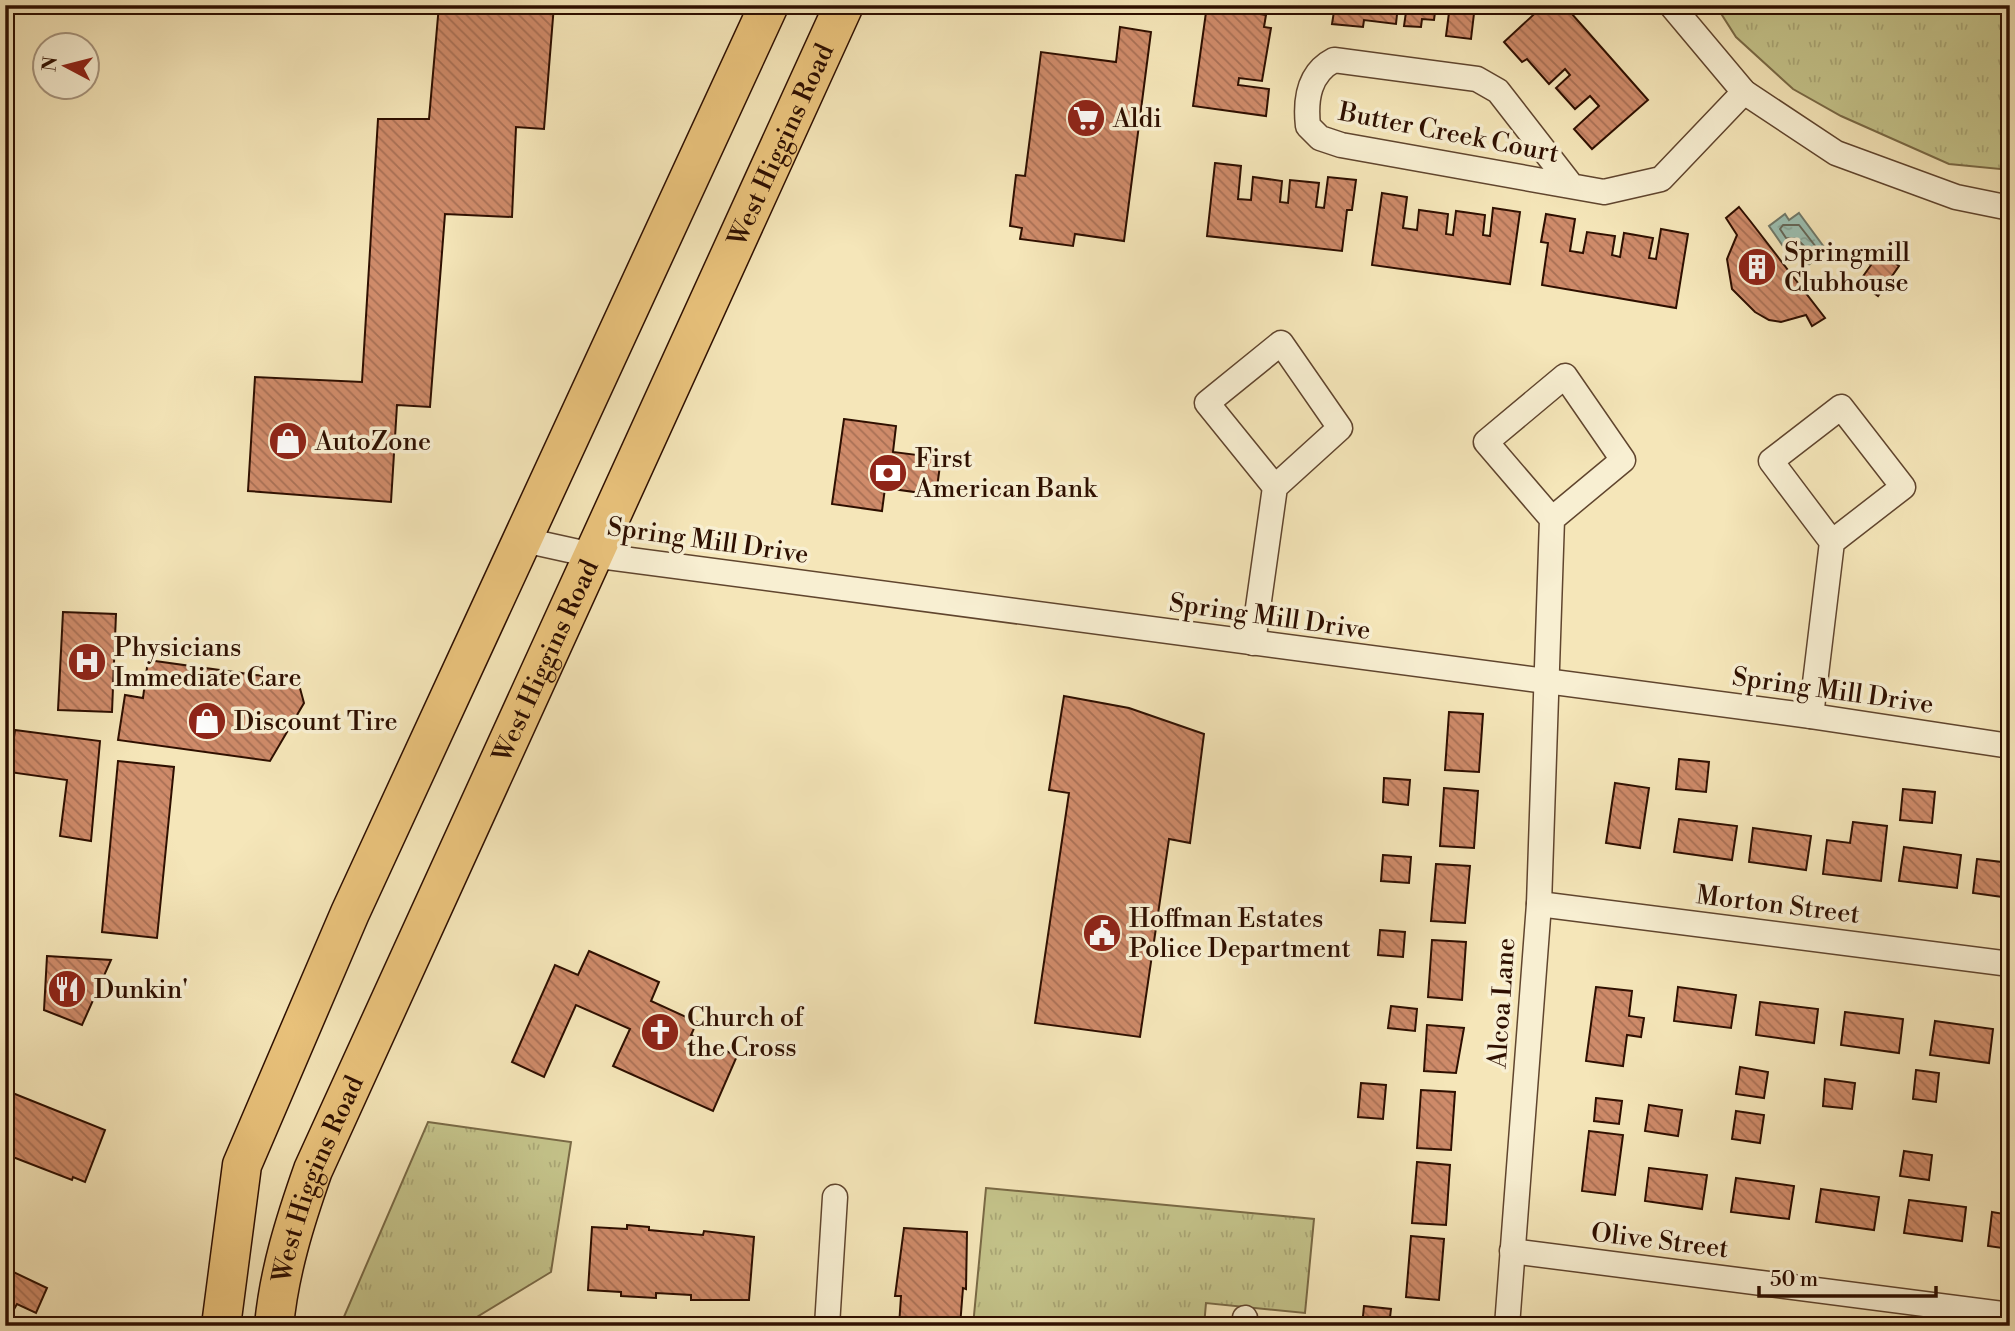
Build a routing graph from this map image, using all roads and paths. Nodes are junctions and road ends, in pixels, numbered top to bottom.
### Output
1 (769, 5) edge
2 (844, 5) edge
3 (1671, 5) edge
4 (1744, 92) junction
5 (1571, 186) junction
6 (2010, 208) edge
7 (1275, 488) junction
8 (1552, 519) junction
9 (524, 540) junction
10 (1832, 542) junction
11 (592, 555) junction
12 (1253, 643) junction
13 (1548, 683) junction
14 (1811, 716) junction
15 (2010, 746) edge
16 (1539, 904) junction
17 (2010, 964) edge
18 (835, 1197) dead end
19 (1512, 1251) junction
20 (2010, 1315) edge
21 (221, 1326) edge
22 (274, 1326) edge
23 (827, 1326) edge
24 (1507, 1326) edge

1 - 9 main road, West Higgins Road
2 - 11 main road, West Higgins Road
3 - 4 street
4 - 5 street, Butter Creek Court
4 - 6 street
5 - 5 street, Butter Creek Court
7 - 7 street
7 - 12 street
8 - 8 street
8 - 13 street, Alcoa Lane
9 - 11 street, Spring Mill Drive
9 - 21 main road, West Higgins Road
10 - 10 street
10 - 14 street
11 - 12 street, Spring Mill Drive
11 - 22 main road, West Higgins Road
12 - 13 street, Spring Mill Drive
13 - 14 street, Spring Mill Drive
13 - 16 street, Alcoa Lane
14 - 15 street, Spring Mill Drive
16 - 17 street, Morton Street
16 - 19 street, Alcoa Lane
18 - 23 street
19 - 20 street, Olive Street
19 - 24 street, Alcoa Lane

